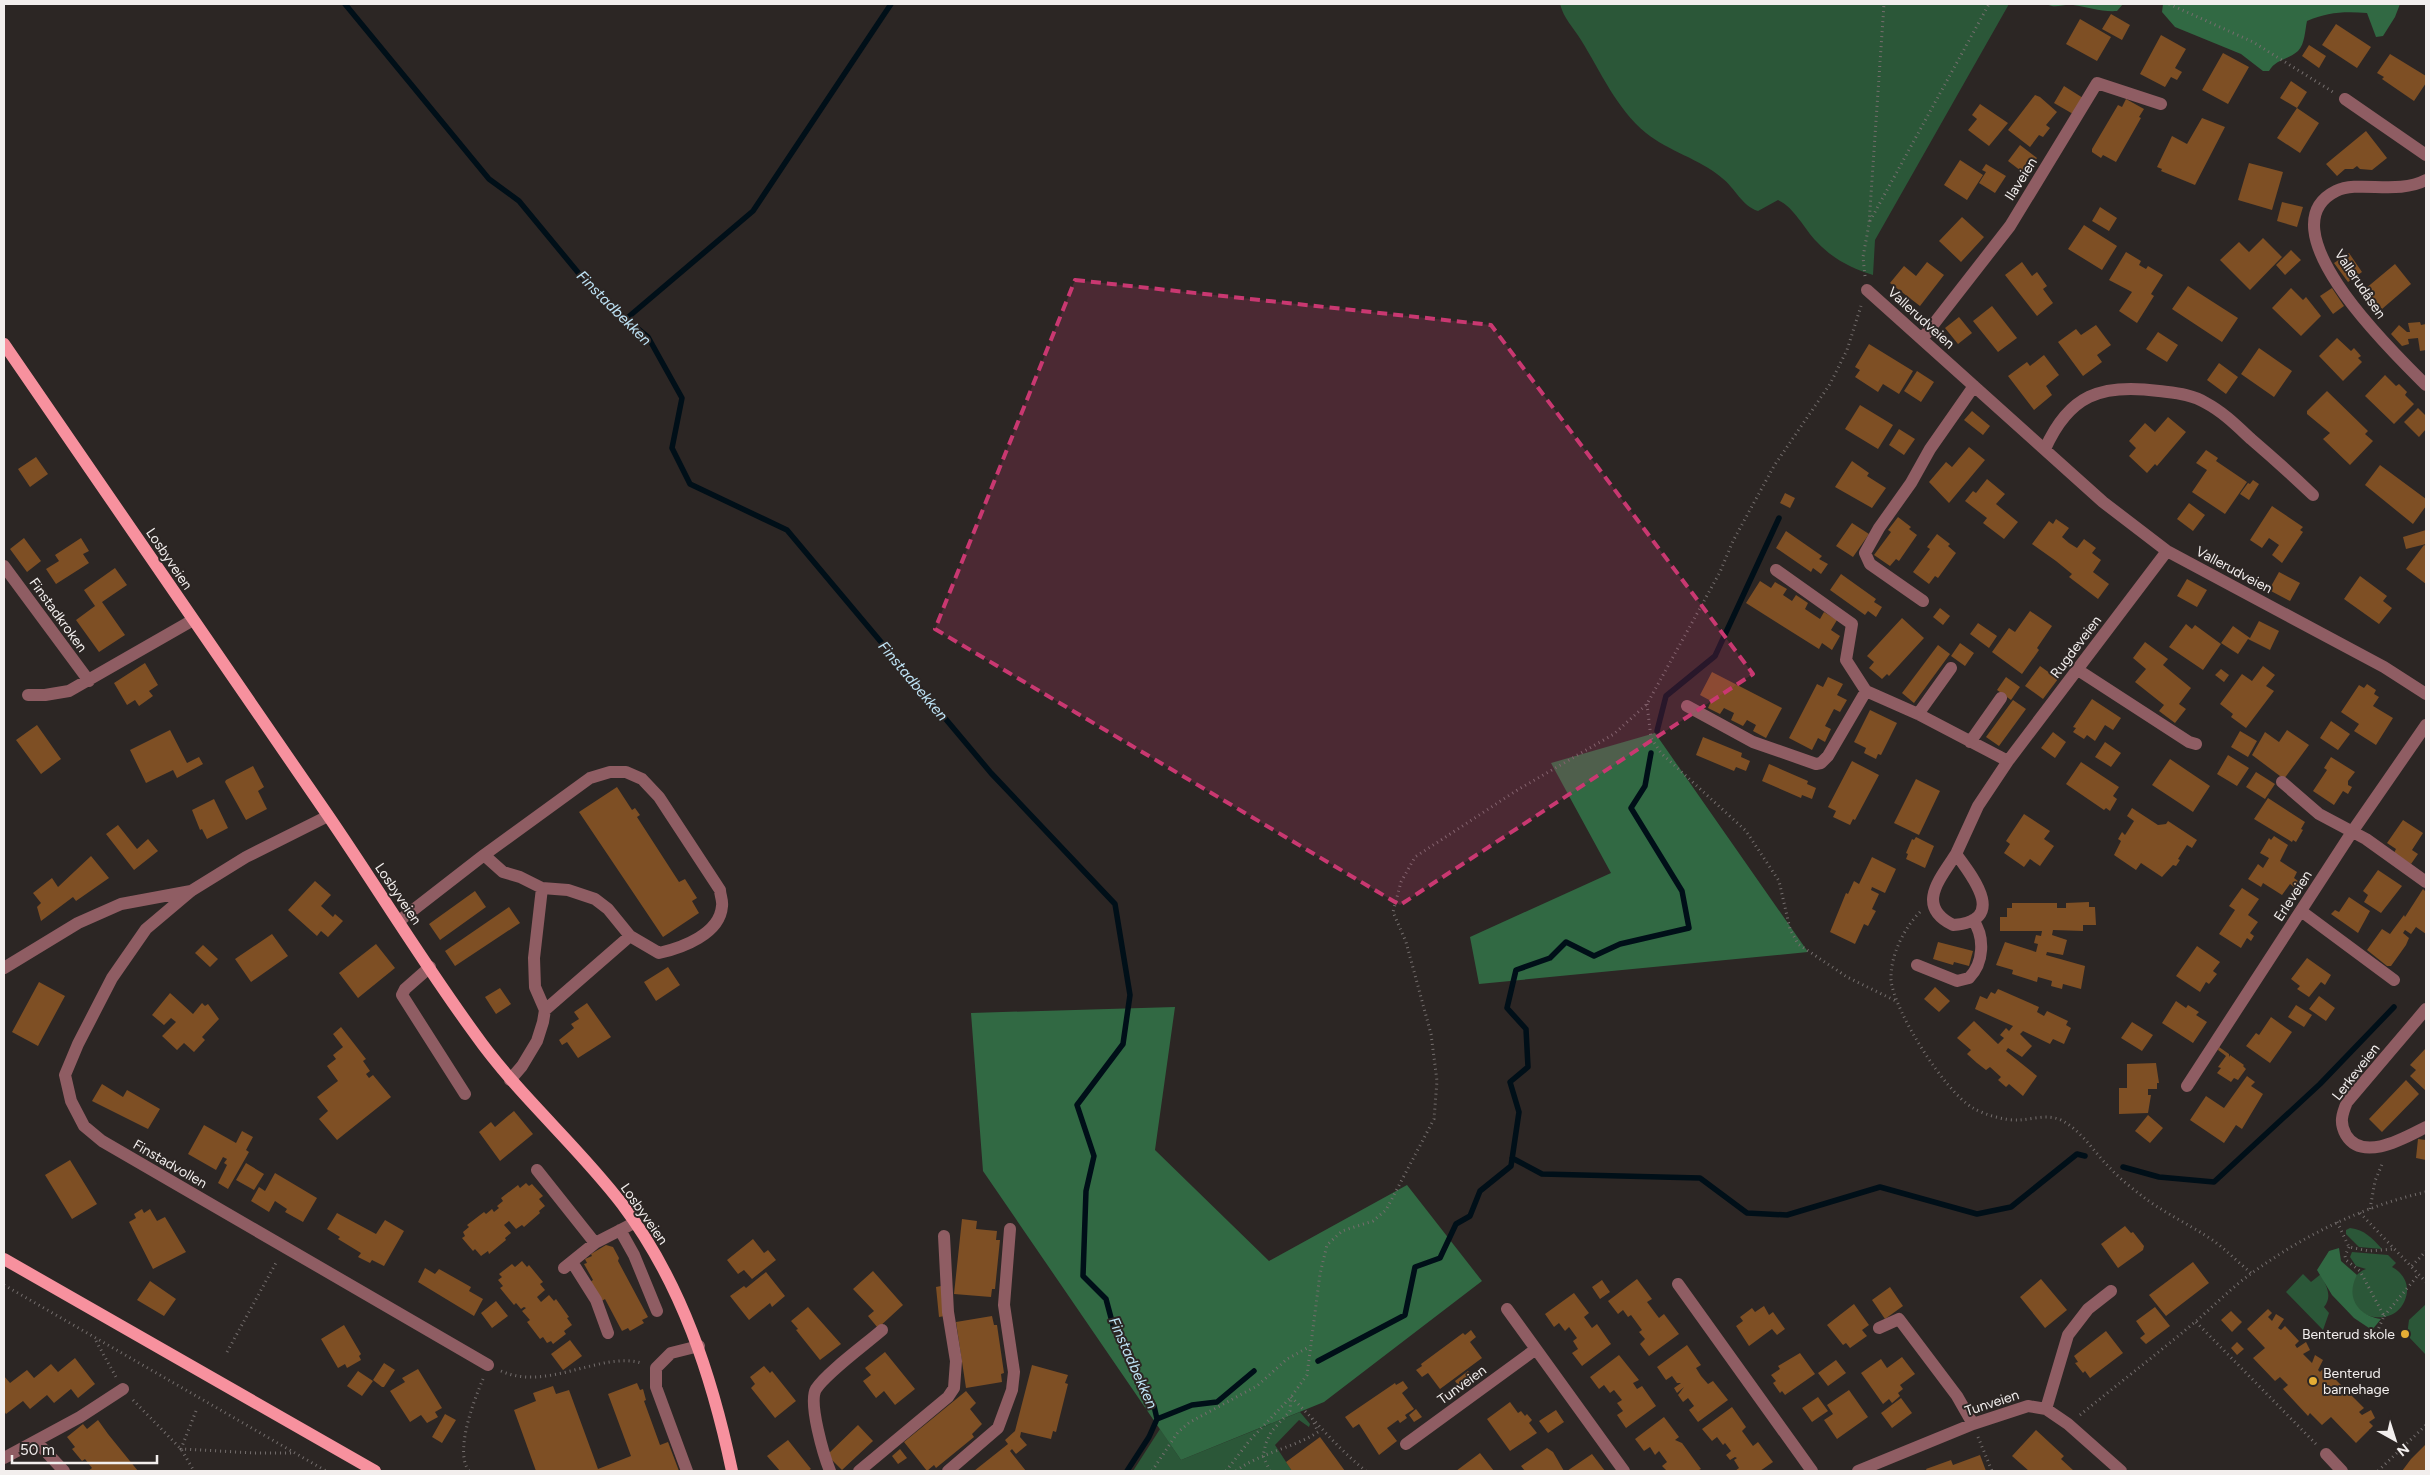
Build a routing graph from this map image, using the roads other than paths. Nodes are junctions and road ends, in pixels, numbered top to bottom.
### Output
1 (2344, 99) road end
2 (2161, 104) dead end
3 (2426, 155) edge
4 (2426, 180) edge
5 (1867, 290) road end
6 (1922, 340) junction
7 (4, 344) edge
8 (2426, 385) edge
9 (1974, 386) junction
10 (2044, 449) junction
11 (2314, 495) dead end
12 (2167, 551) junction
13 (4, 566) edge
14 (1776, 570) dead end
15 (1923, 601) dead end
16 (192, 620) junction
17 (1952, 668) dead end
18 (2078, 670) junction
19 (89, 681) junction
20 (1866, 691) junction
21 (2426, 694) edge
22 (28, 695) dead end
23 (2001, 698) dead end
24 (1687, 706) dead end
25 (1918, 714) junction
26 (2426, 725) edge
27 (1970, 742) junction
28 (2196, 744) dead end
29 (2008, 762) junction
30 (2282, 782) dead end
31 (328, 816) junction
32 (2352, 832) junction
33 (1956, 854) junction
34 (484, 855) junction
35 (2426, 882) edge
36 (542, 888) junction
37 (191, 891) junction
38 (2300, 911) junction
39 (1973, 920) junction
40 (399, 922) junction
41 (630, 936) junction
42 (1917, 965) dead end
43 (430, 967) junction
44 (4, 968) edge
45 (2394, 980) dead end
46 (2426, 1009) edge
47 (545, 1010) junction
48 (510, 1080) junction
49 (2187, 1086) dead end
50 (465, 1094) dead end
51 (2426, 1126) edge
52 (537, 1170) dead end
53 (634, 1223) junction
54 (1010, 1229) dead end
55 (620, 1230) junction
56 (944, 1236) dead end
57 (595, 1243) junction
58 (4, 1261) edge
59 (1678, 1284) dead end
60 (2111, 1291) dead end
61 (1507, 1309) dead end
62 (657, 1311) dead end
63 (1878, 1328) dead end
64 (882, 1330) dead end
65 (608, 1333) dead end
66 (699, 1346) junction
67 (1536, 1349) junction
68 (488, 1366) road end
69 (123, 1389) road end
70 (2046, 1409) junction
71 (1973, 1424) junction
72 (36, 1441) junction
73 (1406, 1444) dead end
74 (2326, 1454) road end
75 (4, 1458) edge
76 (64, 1471) edge
77 (375, 1471) edge
78 (687, 1471) edge
79 (732, 1471) edge
80 (830, 1471) edge
81 (859, 1471) edge
82 (948, 1471) edge
83 (1624, 1471) edge
84 (1812, 1471) edge
85 (1858, 1471) edge
86 (2121, 1471) edge
87 (2342, 1471) edge

1 - 3 street
2 - 6 street, Ilaveien
4 - 8 street, Vallerudåsen
5 - 6 street, Vallerudveien
6 - 9 street, Vallerudveien
7 - 16 main road, Losbyveien
9 - 10 street, Vallerudveien
9 - 15 street
10 - 11 street
10 - 12 street, Vallerudveien
12 - 18 street, Rugdeveien
12 - 21 street, Vallerudveien
13 - 19 street, Finstadkroken
14 - 20 street
16 - 19 street
16 - 31 main road, Losbyveien
17 - 25 street
18 - 28 street
18 - 29 street, Rugdeveien
19 - 22 street
20 - 24 street
20 - 25 street
23 - 27 street
25 - 27 street
26 - 32 street, Erleveien
27 - 29 street
29 - 33 street, Rugdeveien
30 - 32 street
31 - 37 street, Finstadvollen
31 - 40 main road, Losbyveien
32 - 35 street
32 - 38 street, Erleveien
33 - 39 street
33 - 39 street, Rugdeveien
34 - 36 street
34 - 40 street
34 - 41 street
36 - 41 street
36 - 47 street
37 - 44 street, Finstadvollen
37 - 68 street, Finstadvollen
38 - 45 street
38 - 49 street, Erleveien
39 - 42 street
40 - 43 main road, Losbyveien
41 - 47 street
43 - 48 main road, Losbyveien
43 - 50 street
46 - 51 street, Lerkeveien
47 - 48 street
48 - 53 main road, Losbyveien
52 - 57 street
53 - 55 street
53 - 66 main road, Losbyveien
54 - 82 street
55 - 57 street
55 - 62 street
56 - 81 street
57 - 65 street
58 - 77 main road
59 - 84 street
60 - 70 street
61 - 67 street
63 - 71 street
64 - 80 street
66 - 78 street
66 - 79 main road, Losbyveien
67 - 73 street, Tunveien
67 - 83 street
69 - 72 street
70 - 71 street, Tunveien
70 - 86 street
71 - 85 street, Tunveien
72 - 75 street
72 - 76 street
74 - 87 street

